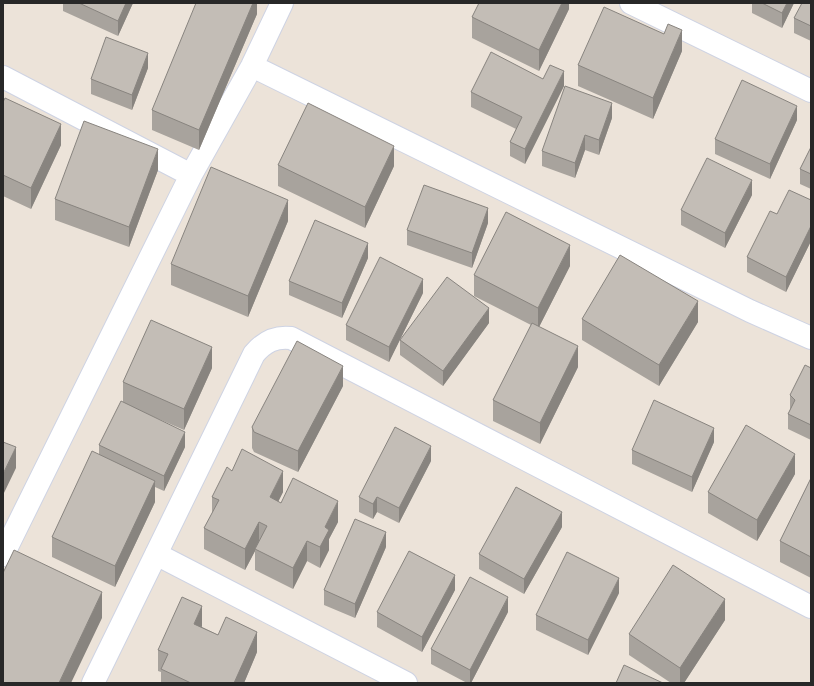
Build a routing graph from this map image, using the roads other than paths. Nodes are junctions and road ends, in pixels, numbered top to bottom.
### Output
1 (282, 3) edge
2 (631, 3) edge
3 (252, 66) junction
4 (3, 77) edge
5 (811, 91) edge
6 (191, 175) junction
7 (811, 338) edge
8 (156, 554) junction
9 (3, 555) edge
10 (811, 607) edge
11 (93, 683) edge
12 (406, 683) edge

1 - 3 street
2 - 5 street
3 - 6 street
3 - 7 street
4 - 6 street
6 - 9 street
8 - 10 street
8 - 11 street
8 - 12 street

